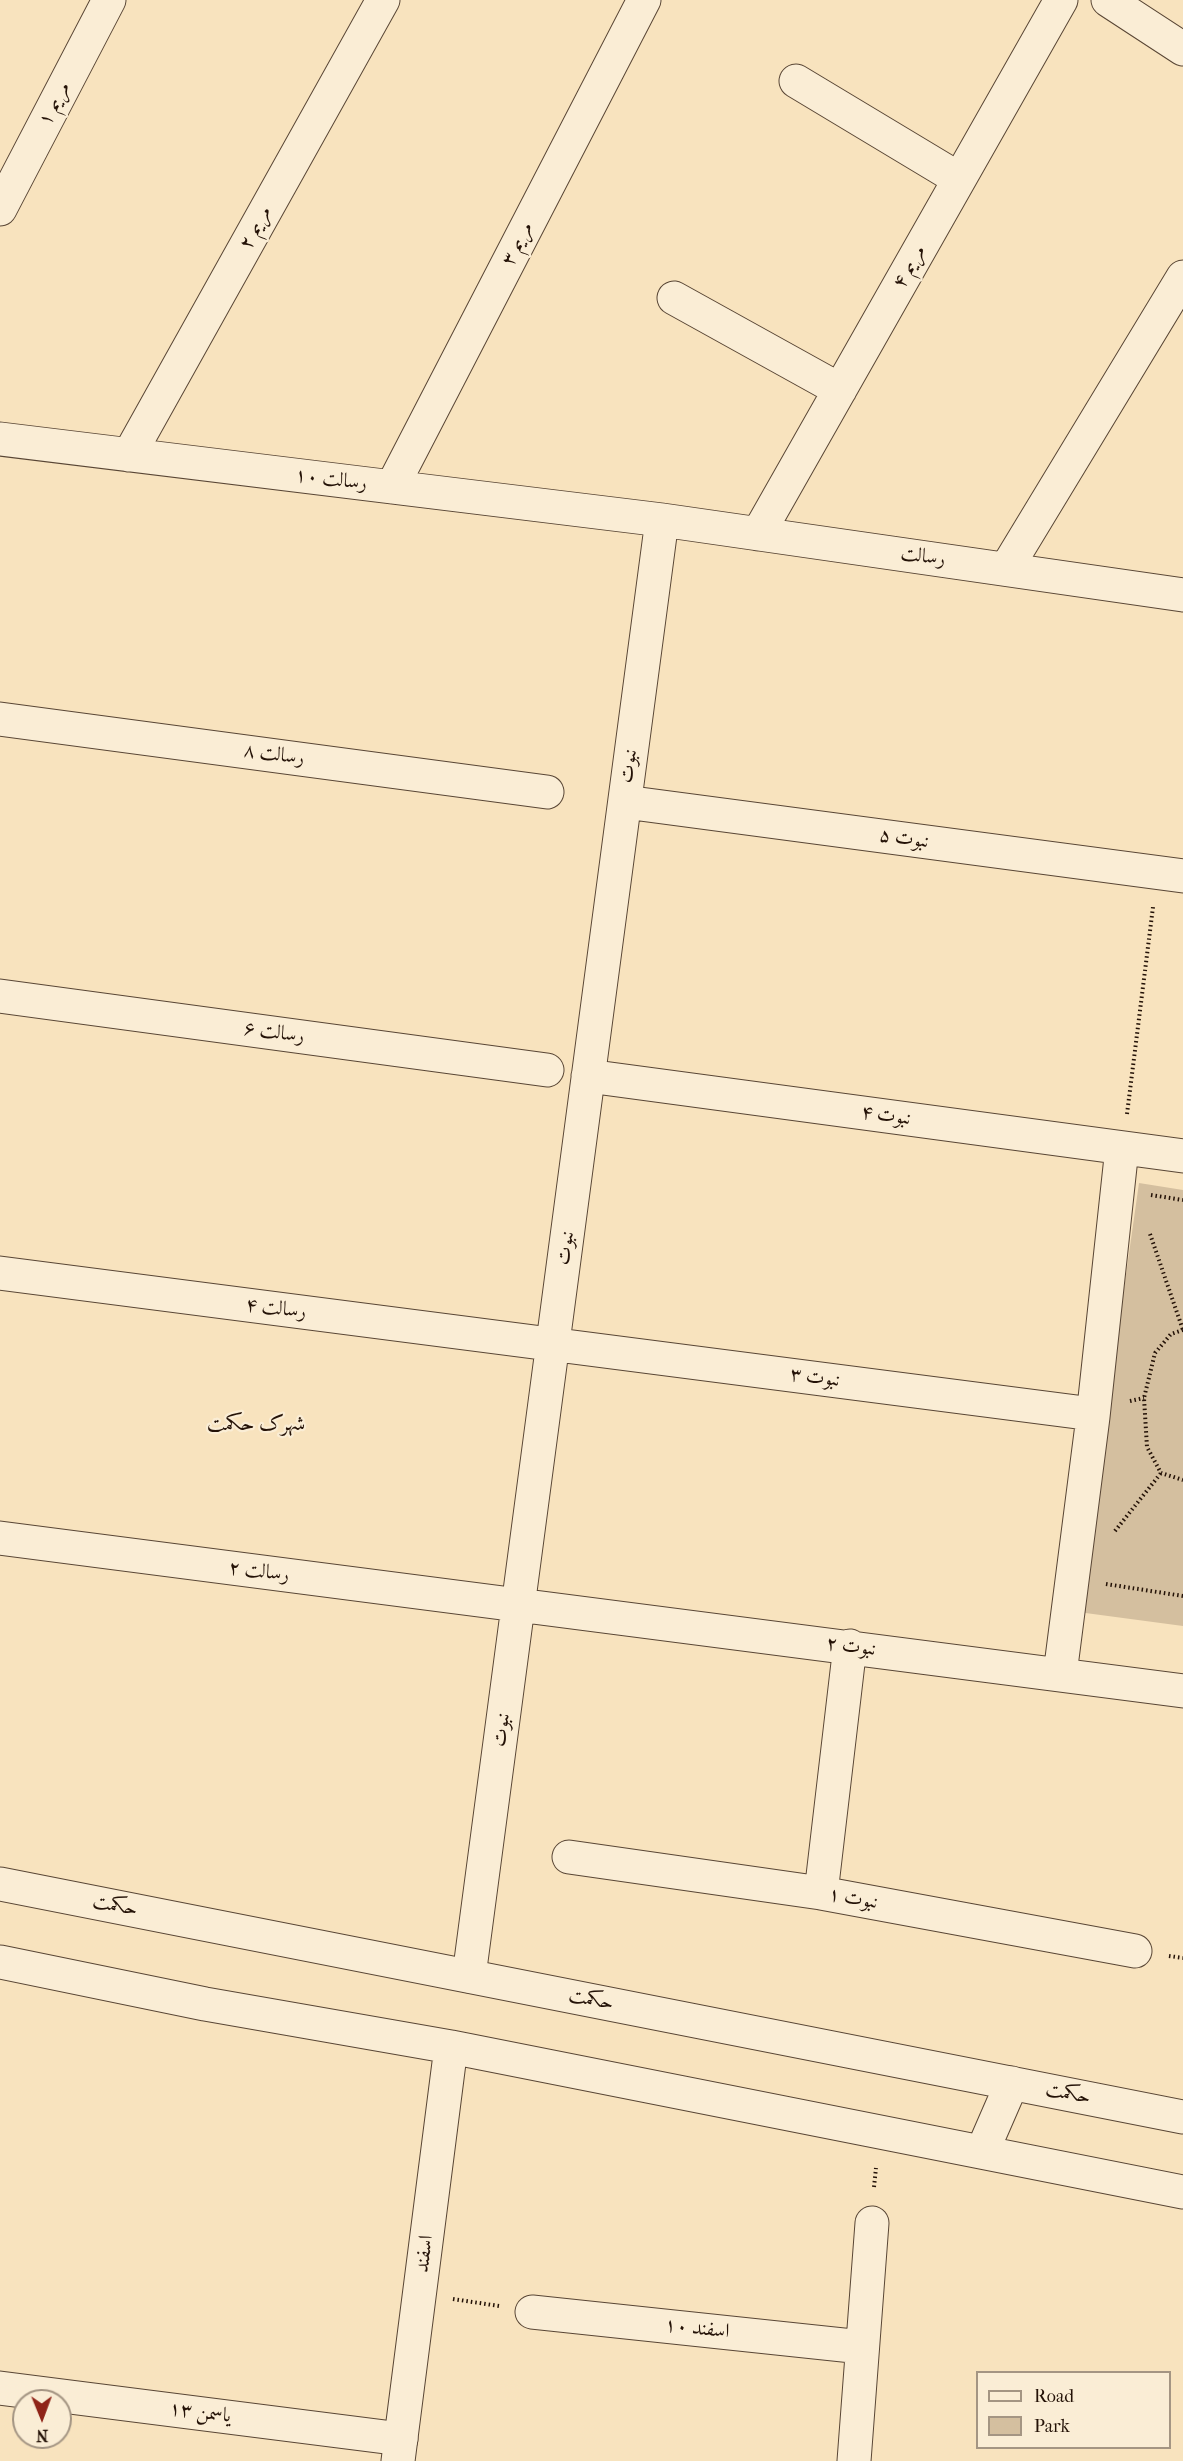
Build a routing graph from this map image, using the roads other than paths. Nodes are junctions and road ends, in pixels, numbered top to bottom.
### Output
1 (109, 0) edge
2 (383, 0) edge
3 (644, 0) edge
4 (1061, 0) edge
5 (1108, 0) edge
6 (1183, 49) edge
7 (796, 81) dead end
8 (959, 180) junction
9 (0, 209) edge
10 (1183, 277) edge
11 (674, 298) dead end
12 (840, 390) junction
13 (0, 439) edge
14 (129, 455) junction
15 (392, 487) junction
16 (662, 520) junction
17 (758, 534) junction
18 (1006, 569) junction
19 (1183, 595) edge
20 (0, 719) edge
21 (547, 792) dead end
22 (625, 802) junction
23 (1170, 874) edge
24 (0, 996) edge
25 (547, 1070) dead end
26 (588, 1076) junction
27 (1122, 1148) junction
28 (1183, 1156) edge
29 (0, 1273) edge
30 (553, 1344) junction
31 (1077, 1412) dead end
32 (0, 1538) edge
33 (518, 1605) junction
34 (850, 1646) junction
35 (1060, 1674) junction
36 (1183, 1691) edge
37 (569, 1857) dead end
38 (0, 1884) edge
39 (821, 1893) junction
40 (1135, 1951) dead end
41 (0, 1962) edge
42 (470, 1976) junction
43 (452, 2047) junction
44 (1012, 2083) junction
45 (1183, 2117) edge
46 (982, 2152) junction
47 (1183, 2192) edge
48 (872, 2223) road end
49 (532, 2312) road end
50 (862, 2347) junction
51 (0, 2388) edge
52 (399, 2450) edge
53 (854, 2461) edge

1 - 9 street, مریم ۱
2 - 14 street, مریم ۲
3 - 15 street, مریم ۳
4 - 8 street, مریم ۴
5 - 6 street
7 - 8 street
8 - 12 street, مریم ۴
10 - 18 street
11 - 12 street
12 - 17 street, مریم ۴
13 - 14 street, رسالت ۱۰
14 - 15 street, رسالت ۱۰
15 - 16 street, رسالت ۱۰
16 - 17 street, رسالت
16 - 22 street, نبوت
17 - 18 street, رسالت
18 - 19 street, رسالت
20 - 21 street, رسالت ۸
22 - 23 street, نبوت ۵
22 - 26 street, نبوت
24 - 25 street, رسالت ۶
26 - 27 street, نبوت ۴
26 - 30 street, نبوت
27 - 28 street, نبوت ۴
27 - 35 street
29 - 30 street, رسالت ۴
30 - 31 street, نبوت ۳
30 - 33 street, نبوت
32 - 33 street, رسالت ۲
33 - 34 street, نبوت ۲
33 - 42 street, نبوت
34 - 35 street, نبوت ۲
34 - 39 street
35 - 36 street, نبوت ۲
37 - 39 street, نبوت ۱
38 - 42 street, حکمت
39 - 40 street, نبوت ۱
41 - 43 street
42 - 44 street, حکمت
43 - 46 street
43 - 52 street, اسفند
44 - 45 street, حکمت
44 - 46 street
46 - 47 street
48 - 50 street
49 - 50 street, اسفند ۱۰
50 - 53 street
51 - 52 street, یاسمن ۱۳

